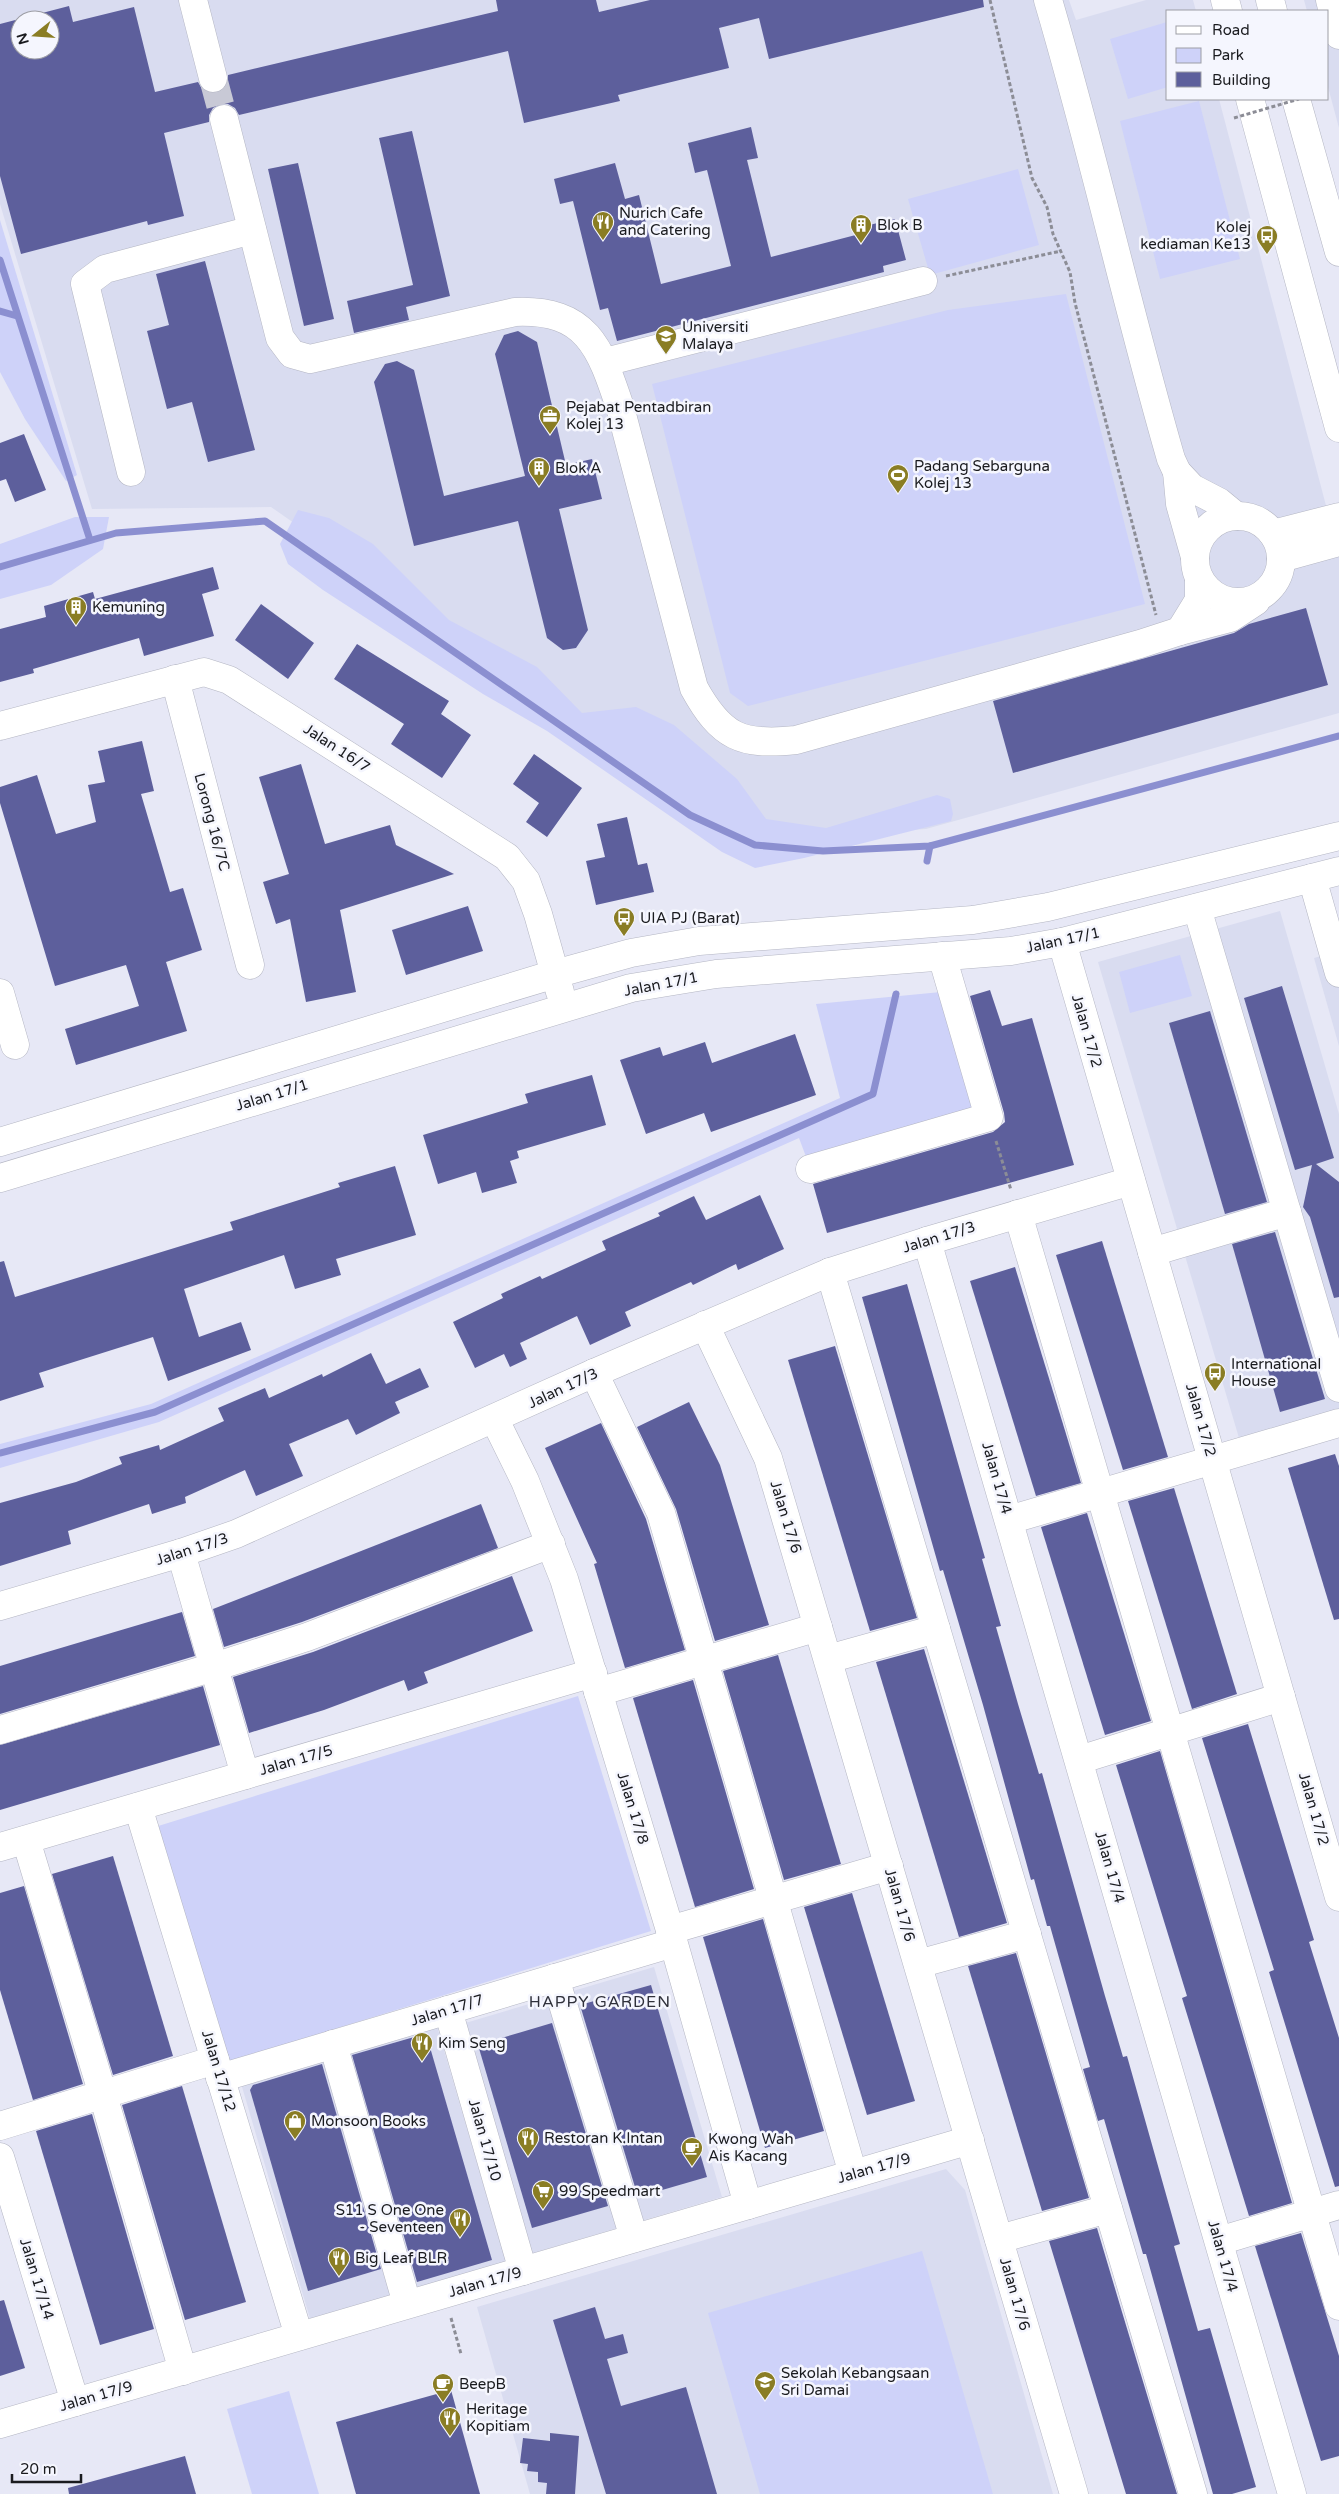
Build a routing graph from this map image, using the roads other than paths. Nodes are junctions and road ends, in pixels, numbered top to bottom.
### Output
1 (193, 0) edge
2 (1048, 0) edge
3 (1330, 0) edge
4 (1339, 35) edge
5 (213, 78) tunnel mouth
6 (1298, 100) edge
7 (1242, 108) edge
8 (224, 119) tunnel mouth
9 (252, 230) junction
10 (1339, 252) edge
11 (923, 281) road end
12 (605, 362) junction
13 (1339, 428) edge
14 (131, 472) dead end
15 (1177, 472) junction
16 (1236, 516) junction
17 (1339, 517) edge
18 (1339, 542) edge
19 (1277, 546) junction
20 (1197, 568) junction
21 (1262, 595) junction
22 (1170, 634) junction
23 (175, 679) junction
24 (0, 726) edge
25 (1339, 836) edge
26 (1339, 871) edge
27 (1312, 878) junction
28 (1197, 908) junction
29 (1062, 942) junction
30 (942, 956) junction
31 (250, 965) dead end
32 (1339, 973) edge
33 (555, 974) junction
34 (0, 993) edge
35 (564, 1008) junction
36 (15, 1045) dead end
37 (0, 1142) edge
38 (810, 1169) dead end
39 (0, 1178) edge
40 (1131, 1181) junction
41 (1287, 1212) junction
42 (1018, 1214) junction
43 (926, 1240) junction
44 (1152, 1252) junction
45 (830, 1272) junction
46 (705, 1325) junction
47 (594, 1373) junction
48 (1339, 1388) edge
49 (495, 1420) junction
50 (1339, 1423) edge
51 (1213, 1460) junction
52 (1100, 1494) junction
53 (1009, 1520) junction
54 (551, 1544) junction
55 (181, 1553) junction
56 (0, 1606) edge
57 (818, 1627) junction
58 (936, 1629) junction
59 (828, 1659) junction
60 (704, 1660) junction
61 (214, 1667) junction
62 (595, 1682) junction
63 (1281, 1697) junction
64 (0, 1730) edge
65 (1170, 1732) junction
66 (1079, 1760) junction
67 (245, 1775) junction
68 (138, 1807) junction
69 (26, 1840) junction
70 (0, 1847) edge
71 (889, 1866) junction
72 (1339, 1897) edge
73 (774, 1900) junction
74 (1027, 1934) junction
75 (671, 1937) junction
76 (918, 1964) junction
77 (555, 1978) junction
78 (448, 2010) junction
79 (333, 2044) junction
80 (218, 2069) junction
81 (103, 2095) junction
82 (0, 2126) edge
83 (970, 2140) junction
84 (1, 2165) edge
85 (853, 2174) junction
86 (748, 2204) junction
87 (1339, 2205) edge
88 (1108, 2208) junction
89 (1312, 2213) junction
90 (634, 2238) junction
91 (999, 2239) junction
92 (1219, 2241) junction
93 (523, 2271) junction
94 (407, 2304) junction
95 (1339, 2306) edge
96 (299, 2336) junction
97 (183, 2371) junction
98 (75, 2402) junction
99 (0, 2424) edge
100 (1074, 2494) edge
101 (1193, 2494) edge
102 (1292, 2494) edge

1 - 5 street
2 - 15 street
3 - 4 street
6 - 10 street
7 - 13 street
8 - 9 street
9 - 12 street
9 - 14 street
11 - 12 street
12 - 22 street
15 - 16 street
15 - 20 street
16 - 19 street
16 - 20 street
17 - 19 street
18 - 19 street
19 - 21 street
20 - 21 street
20 - 22 street
21 - 22 street
23 - 24 street, Jalan 16/7
23 - 31 street, Lorong 16/7C
23 - 33 street, Jalan 16/7
25 - 33 street
26 - 27 street, Jalan 17/1
27 - 28 street, Jalan 17/1
27 - 32 street
28 - 29 street, Jalan 17/1
28 - 41 street
29 - 30 street, Jalan 17/1
29 - 40 street, Jalan 17/2
30 - 35 street, Jalan 17/1
30 - 38 street
33 - 35 street, Jalan 16/7
33 - 37 street
34 - 36 street
35 - 39 street, Jalan 17/1
40 - 42 street, Jalan 17/3
40 - 44 street, Jalan 17/2
41 - 44 street
41 - 48 street
42 - 43 street, Jalan 17/3
42 - 52 street
43 - 45 street, Jalan 17/3
43 - 53 street, Jalan 17/4
44 - 51 street, Jalan 17/2
45 - 46 street, Jalan 17/3
45 - 58 street
46 - 47 street, Jalan 17/3
46 - 57 street, Jalan 17/6
47 - 49 street, Jalan 17/3
47 - 60 street
49 - 54 street, Jalan 17/8
49 - 55 street, Jalan 17/3
50 - 51 street
51 - 52 street
51 - 63 street, Jalan 17/2
52 - 53 street
52 - 65 street
53 - 66 street, Jalan 17/4
54 - 61 street
54 - 62 street, Jalan 17/8
55 - 56 street, Jalan 17/3
55 - 61 street
57 - 59 street, Jalan 17/6
57 - 60 street, Jalan 17/5
58 - 59 street
58 - 74 street
59 - 71 street, Jalan 17/6
60 - 62 street, Jalan 17/5
60 - 73 street
61 - 64 street
61 - 67 street
62 - 67 street, Jalan 17/5
62 - 75 street, Jalan 17/8
63 - 65 street
63 - 72 street, Jalan 17/2
65 - 66 street
65 - 89 street
66 - 92 street, Jalan 17/4
67 - 68 street, Jalan 17/5
68 - 69 street, Jalan 17/5
68 - 80 street, Jalan 17/12
69 - 70 street, Jalan 17/5
69 - 81 street
71 - 73 street, Jalan 17/7
71 - 76 street, Jalan 17/6
73 - 75 street, Jalan 17/7
73 - 85 street
74 - 76 street
74 - 88 street
75 - 77 street, Jalan 17/7
75 - 86 street, Jalan 17/8
76 - 83 street, Jalan 17/6
77 - 78 street, Jalan 17/7
77 - 90 street
78 - 79 street, Jalan 17/7
78 - 93 street, Jalan 17/10
79 - 80 street, Jalan 17/7
79 - 94 street
80 - 81 street, Jalan 17/7
80 - 96 street, Jalan 17/12
81 - 82 street, Jalan 17/7
81 - 97 street
83 - 85 street, Jalan 17/9
83 - 91 street, Jalan 17/6
84 - 98 street, Jalan 17/14
85 - 86 street, Jalan 17/9
86 - 90 street, Jalan 17/9
87 - 89 street
88 - 91 street
88 - 101 street
89 - 92 street
89 - 95 street
90 - 93 street, Jalan 17/9
91 - 100 street, Jalan 17/6
92 - 102 street, Jalan 17/4
93 - 94 street, Jalan 17/9
94 - 96 street, Jalan 17/9
96 - 97 street, Jalan 17/9
97 - 98 street, Jalan 17/9
98 - 99 street, Jalan 17/9

